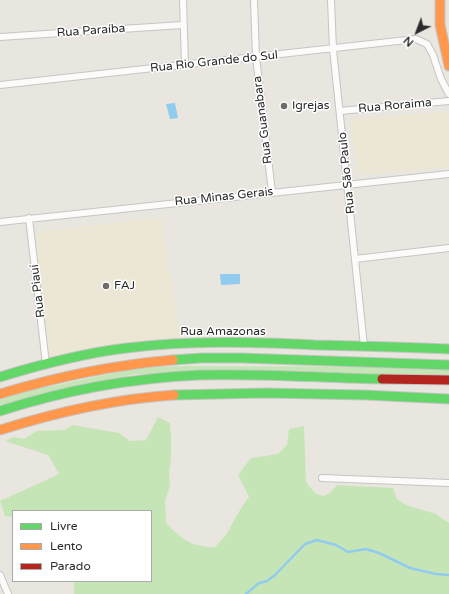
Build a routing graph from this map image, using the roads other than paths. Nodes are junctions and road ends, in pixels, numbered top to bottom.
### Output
1 (182, 0) edge
2 (254, 0) edge
3 (331, 0) edge
4 (440, 0) edge
5 (182, 25) junction
6 (0, 37) edge
7 (333, 49) junction
8 (256, 57) junction
9 (185, 65) junction
10 (449, 66) edge
11 (0, 85) edge
12 (449, 94) edge
13 (449, 101) edge
14 (340, 112) junction
15 (449, 174) edge
16 (348, 184) junction
17 (272, 192) junction
18 (29, 218) junction
19 (0, 222) edge
20 (449, 248) edge
21 (355, 258) junction
22 (364, 346) junction
23 (449, 349) edge
24 (46, 364) junction
25 (449, 365) edge
26 (0, 377) edge
27 (449, 380) edge
28 (0, 394) edge
29 (449, 399) edge
30 (0, 411) edge
31 (0, 430) edge
32 (322, 478) dead end
33 (449, 483) edge
34 (0, 575) edge
35 (8, 594) edge

1 - 5 street
2 - 8 street, Rua Guanabara
3 - 7 street, Rua São Paulo
4 - 10 street
5 - 6 street, Rua Paraíba
5 - 9 street
7 - 8 street, Rua Rio Grande do Sul
7 - 12 street, Rua Rio Grande do Sul
7 - 14 street, Rua São Paulo
8 - 9 street, Rua Rio Grande do Sul
8 - 17 street, Rua Guanabara
9 - 11 street, Rua Rio Grande do Sul
13 - 14 street, Rua Roraima
14 - 16 street, Rua São Paulo
15 - 16 street, Rua Minas Gerais
16 - 17 street, Rua Minas Gerais
16 - 21 street, Rua São Paulo
17 - 18 street, Rua Minas Gerais
18 - 19 street, Rua Minas Gerais
18 - 24 street, Rua Piauí
20 - 21 street
21 - 22 street, Rua São Paulo
22 - 23 street, Rua Amazonas
22 - 24 street, Rua Amazonas
24 - 26 street, Rua Amazonas
25 - 28 street
27 - 30 street
29 - 31 street
32 - 33 street
34 - 35 street

